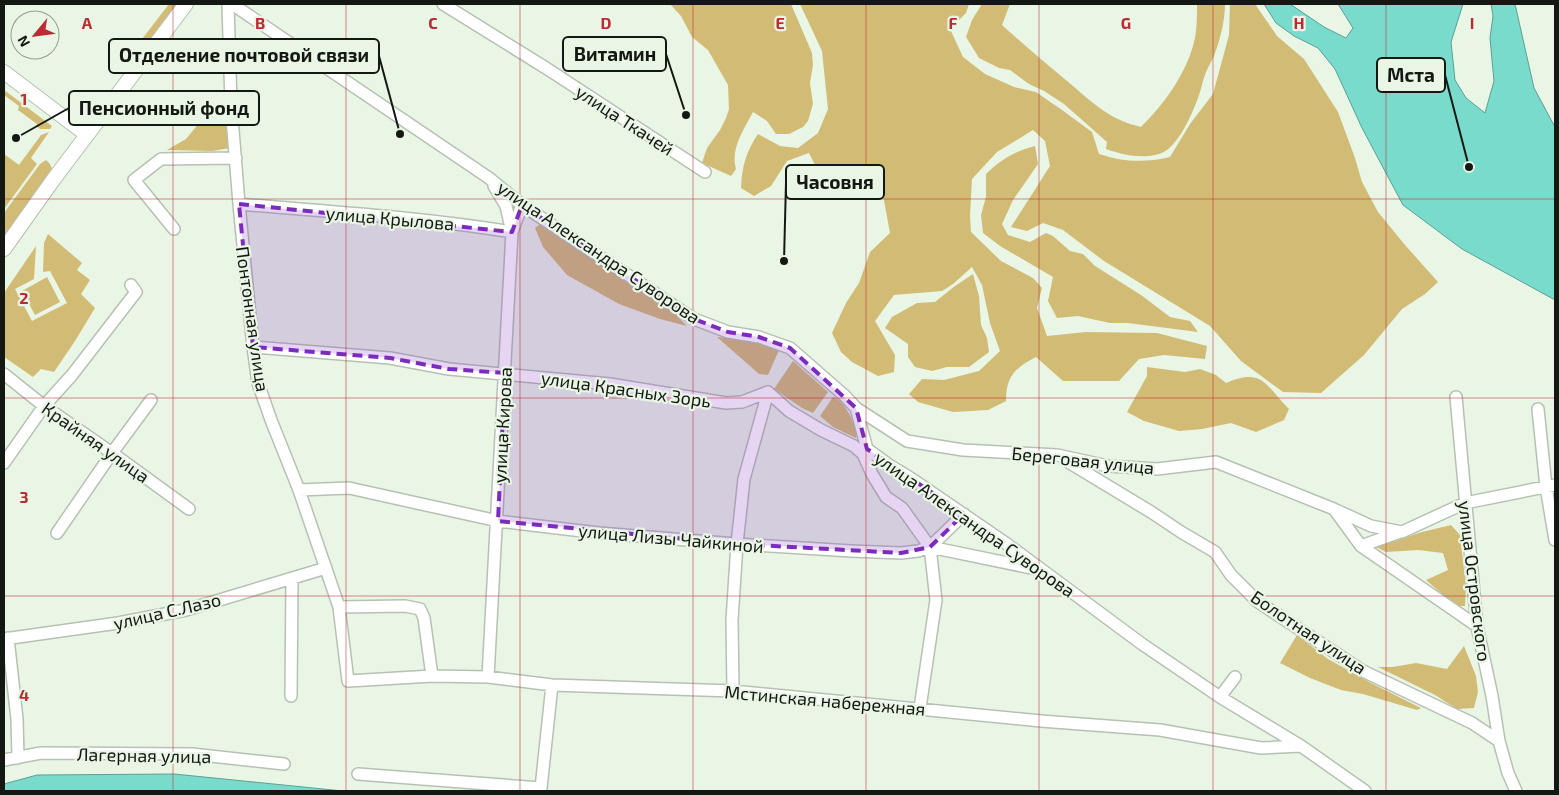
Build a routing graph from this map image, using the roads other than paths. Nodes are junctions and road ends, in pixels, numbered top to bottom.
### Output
1 (186, 4) edge
2 (228, 4) edge
3 (232, 4) edge
4 (443, 4) edge
5 (4, 72) edge
6 (87, 135) junction
7 (236, 158) junction
8 (705, 172) dead end
9 (489, 178) junction
10 (239, 204) junction
11 (522, 205) junction
12 (174, 229) dead end
13 (512, 232) junction
14 (4, 249) edge
15 (131, 285) dead end
16 (253, 347) junction
17 (505, 373) junction
18 (4, 374) edge
19 (768, 392) junction
20 (1456, 396) dead end
21 (151, 400) dead end
22 (44, 406) junction
23 (856, 408) junction
24 (1538, 409) dead end
25 (112, 452) junction
26 (1057, 455) junction
27 (4, 463) edge
28 (1550, 486) edge
29 (298, 490) junction
30 (1465, 503) junction
31 (189, 509) dead end
32 (1334, 509) junction
33 (964, 514) junction
34 (498, 521) junction
35 (1402, 532) junction
36 (57, 533) dead end
37 (1555, 540) edge
38 (737, 544) junction
39 (1361, 546) junction
40 (930, 547) junction
41 (326, 568) junction
42 (1045, 571) junction
43 (292, 579) junction
44 (339, 607) junction
45 (1477, 626) junction
46 (6, 638) edge
47 (432, 676) junction
48 (488, 677) junction
49 (1235, 677) dead end
50 (348, 681) joint
51 (552, 685) junction
52 (733, 691) junction
53 (292, 696) dead end
54 (1220, 697) junction
55 (920, 708) junction
56 (1499, 741) junction
57 (1301, 746) junction
58 (18, 758) junction
59 (4, 760) edge
60 (284, 764) dead end
61 (358, 774) dead end
62 (1365, 791) edge
63 (1516, 791) edge

1 - 6 main road
2 - 7 street, Понтонная улица
3 - 9 street, улица Александра Суворова
4 - 8 street, улица Ткачей
5 - 6 main road
6 - 14 main road
7 - 10 street, Понтонная улица
7 - 12 street
9 - 11 street, улица Александра Суворова
9 - 13 street, улица Кирова
10 - 13 street, улица Крылова
10 - 16 street, Понтонная улица
11 - 13 street
11 - 23 street, улица Александра Суворова
13 - 17 street, улица Кирова
15 - 22 street
16 - 17 street, улица Красных Зорь
16 - 29 street, Понтонная улица
17 - 19 street, улица Красных Зорь
17 - 34 street, улица Кирова
18 - 22 street, Крайняя улица
19 - 38 street
19 - 40 street
20 - 30 street, улица Островского
21 - 25 street
22 - 25 street, Крайняя улица
22 - 27 street
23 - 26 street, Береговая улица
23 - 33 street, улица Александра Суворова
24 - 28 street
25 - 31 street, Крайняя улица
25 - 36 street
26 - 32 street, Береговая улица
26 - 56 street, Болотная улица
28 - 30 street
28 - 37 street
29 - 34 street, улица Лизы Чайкиной
29 - 41 street, Понтонная улица
30 - 35 street
30 - 45 street, улица Островского
32 - 35 street, Береговая улица
32 - 39 street
33 - 40 street
33 - 42 street, улица Александра Суворова
34 - 38 street, улица Лизы Чайкиной
34 - 48 street, улица Кирова
35 - 39 street
38 - 40 street, улица Лизы Чайкиной
38 - 52 street
39 - 45 street
40 - 42 street, улица Лизы Чайкиной
40 - 55 street
41 - 43 street, улица С.Лазо
41 - 44 street, Понтонная улица
42 - 54 street, улица Александра Суворова
43 - 46 street, улица С.Лазо
43 - 53 street
44 - 47 street
44 - 50 street, Понтонная улица
45 - 56 street, улица Островского
46 - 58 street
47 - 48 street, Мстинская набережная
47 - 50 street, Мстинская набережная
48 - 51 street, Мстинская набережная
49 - 54 street
51 - 52 street, Мстинская набережная
51 - 61 street
52 - 55 street, Мстинская набережная
54 - 57 street, улица Александра Суворова
55 - 57 street, Мстинская набережная
56 - 63 street, улица Островского
57 - 62 street, улица Александра Суворова
58 - 59 street, Лагерная улица
58 - 60 street, Лагерная улица

